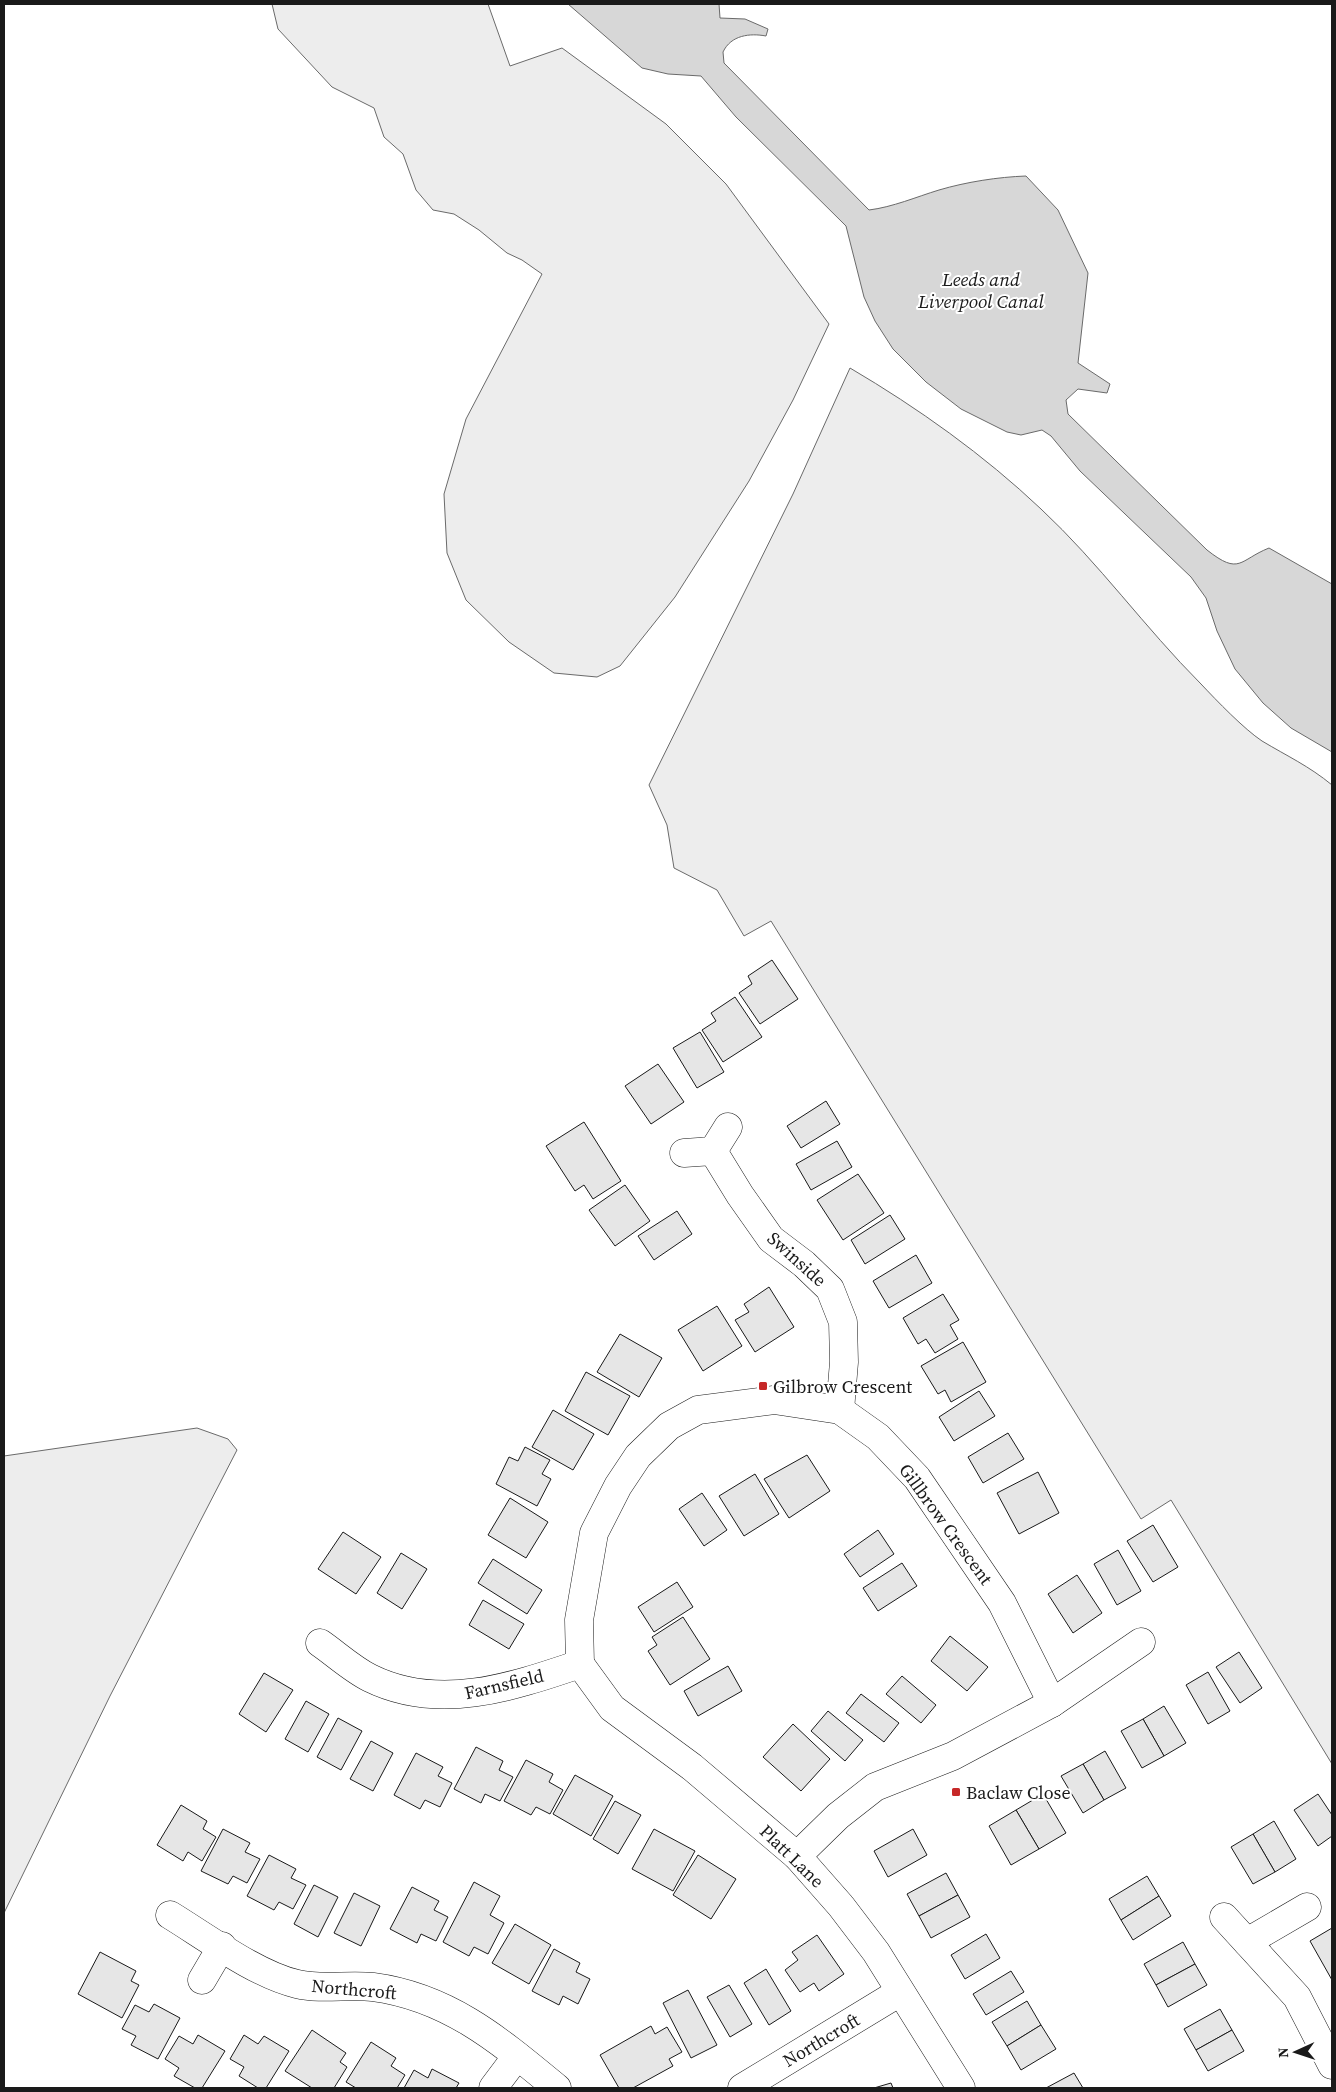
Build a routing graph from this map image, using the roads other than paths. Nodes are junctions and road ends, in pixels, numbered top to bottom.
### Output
1 (728, 1127) dead end
2 (713, 1151) junction
3 (684, 1153) dead end
4 (840, 1410) junction
5 (1141, 1642) dead end
6 (320, 1643) dead end
7 (580, 1664) junction
8 (1052, 1703) junction
9 (797, 1856) junction
10 (1307, 1907) dead end
11 (170, 1916) dead end
12 (1224, 1917) dead end
13 (1247, 1942) junction
14 (222, 1946) junction
15 (202, 1980) dead end
16 (900, 1992) junction
17 (517, 2056) junction
18 (1332, 2065) edge
19 (492, 2088) edge
20 (557, 2088) edge
21 (742, 2088) edge
22 (961, 2088) edge

1 - 2 street
2 - 3 street
2 - 4 street, Swinside
4 - 7 street, Gillbrow Crescent
4 - 8 street, Gillbrow Crescent
5 - 8 street
6 - 7 street, Farnsfield
7 - 9 street, Platt Lane
8 - 9 street
9 - 16 street, Platt Lane
10 - 13 street
11 - 14 street, Northcroft
12 - 13 street
13 - 18 street
14 - 15 street
14 - 17 street, Northcroft
16 - 21 street, Northcroft
16 - 22 street, Platt Lane
17 - 19 street
17 - 20 street, Northcroft

